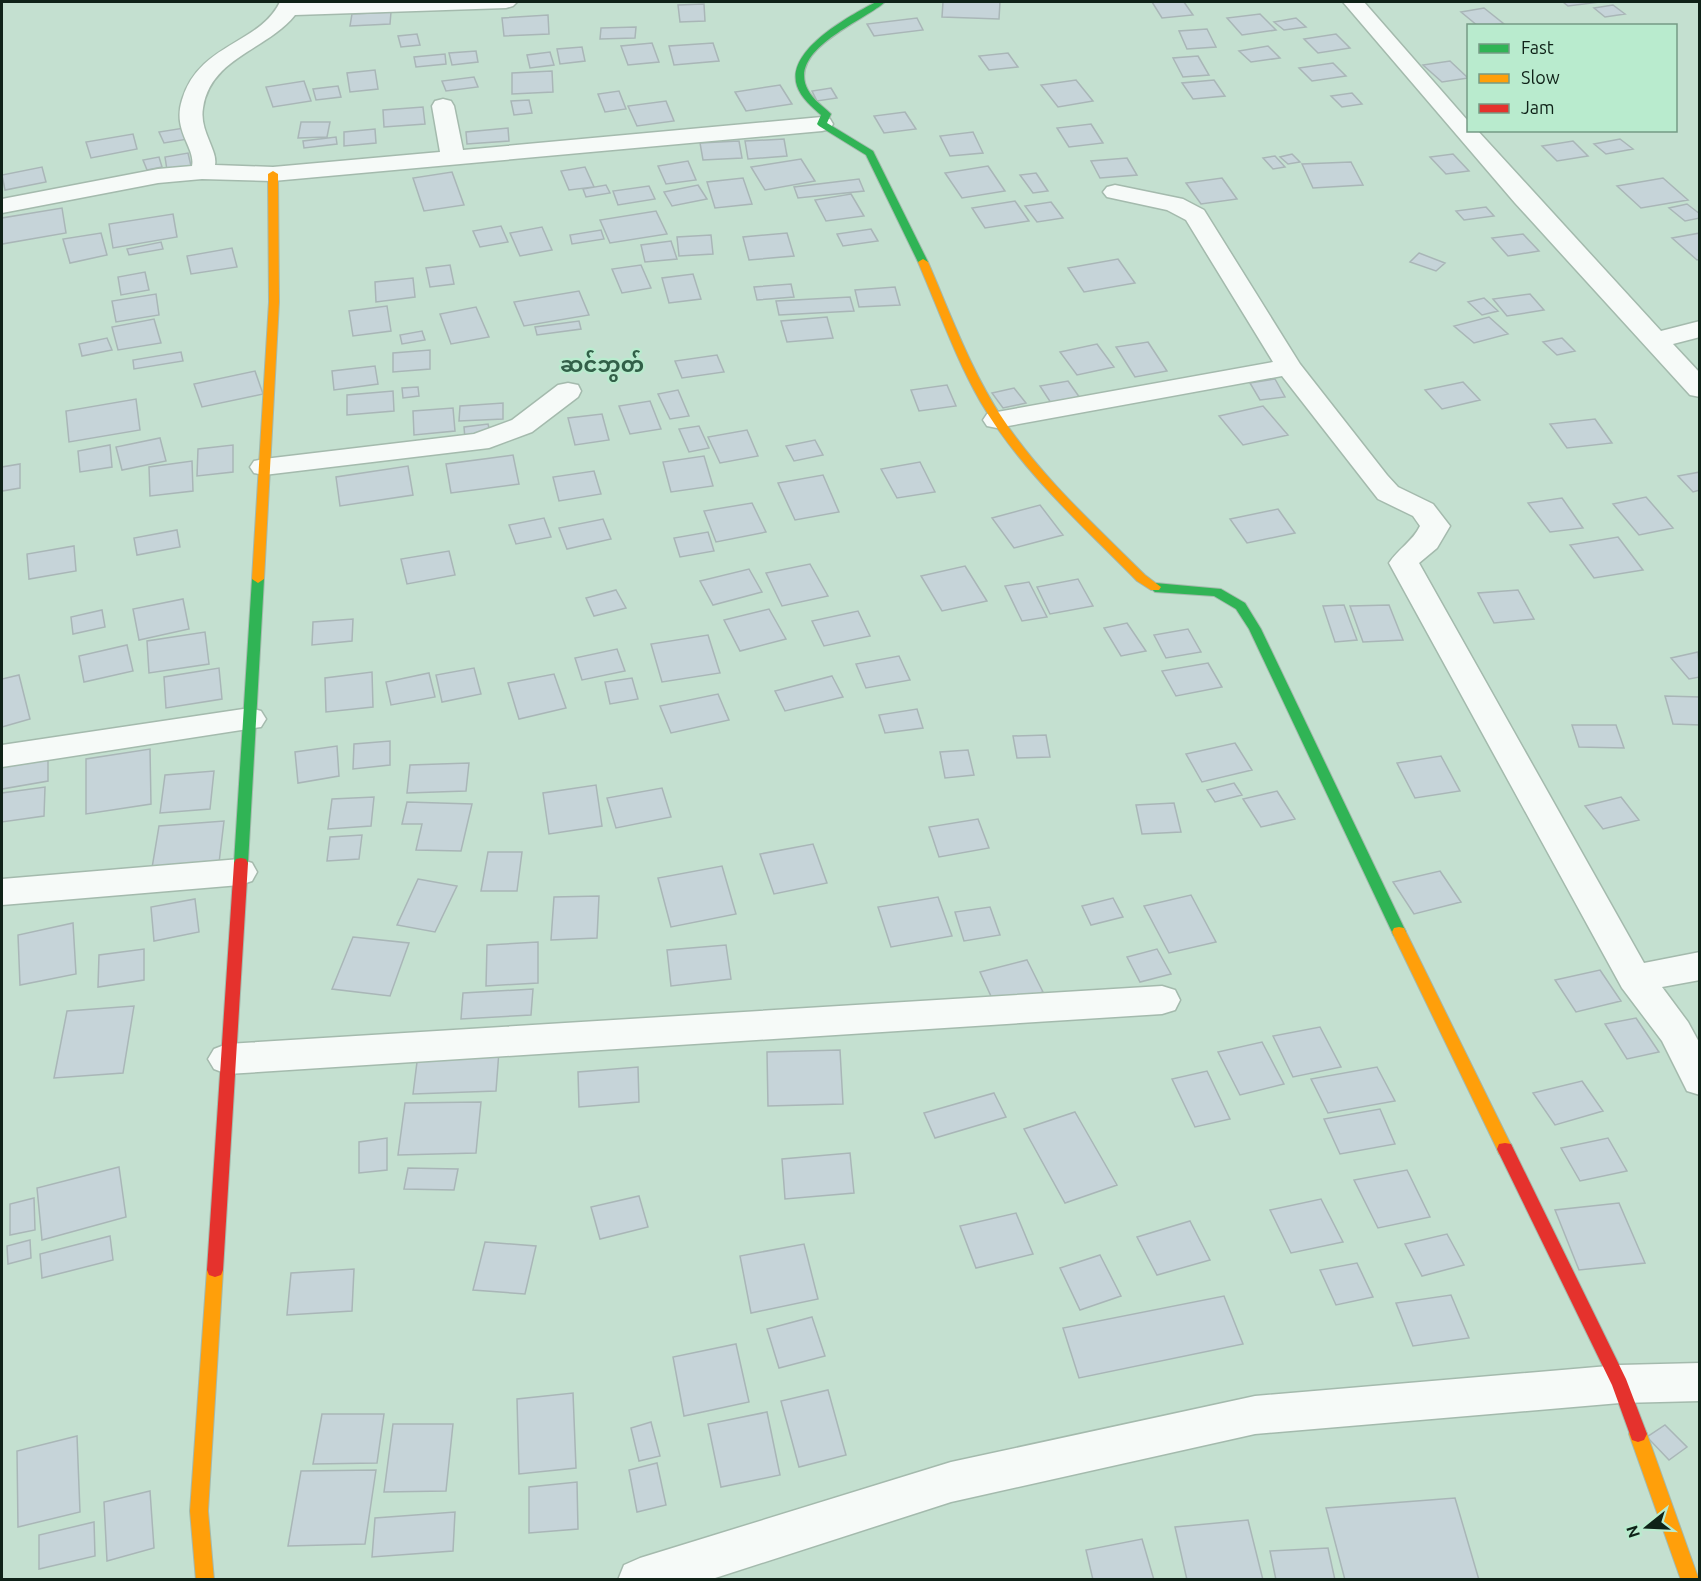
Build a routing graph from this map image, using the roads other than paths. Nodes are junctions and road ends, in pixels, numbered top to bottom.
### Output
1 (434, 2) edge
2 (506, 2) edge
3 (881, 2) edge
4 (1353, 2) edge
5 (290, 5) edge
6 (443, 106) dead end
7 (822, 124) junction
8 (453, 158) junction
9 (202, 172) junction
10 (273, 174) junction
11 (1115, 192) dead end
12 (2, 207) edge
13 (1700, 329) edge
14 (1655, 341) junction
15 (1289, 367) junction
16 (1700, 389) edge
17 (568, 390) dead end
18 (997, 420) junction
19 (264, 467) junction
20 (250, 720) junction
21 (2, 756) edge
22 (240, 872) junction
23 (2, 892) edge
24 (1700, 966) edge
25 (1635, 978) junction
26 (1162, 1000) dead end
27 (227, 1059) junction
28 (1700, 1080) edge
29 (1700, 1382) edge
30 (1620, 1384) junction
31 (205, 1580) edge
32 (640, 1580) edge
33 (1689, 1580) edge

1 - 2 street
1 - 5 street
3 - 7 street
4 - 14 street
5 - 9 street
6 - 8 street
7 - 8 street
7 - 18 street
8 - 10 street
9 - 10 street
9 - 12 street
10 - 19 street
11 - 15 street
13 - 14 street
14 - 16 street
15 - 18 street
15 - 25 street
17 - 19 street
18 - 30 street
19 - 20 street
20 - 21 street
20 - 22 street
22 - 23 street
22 - 27 street
24 - 25 street
25 - 28 street
26 - 27 street
27 - 31 street
29 - 30 street
30 - 32 street
30 - 33 street

